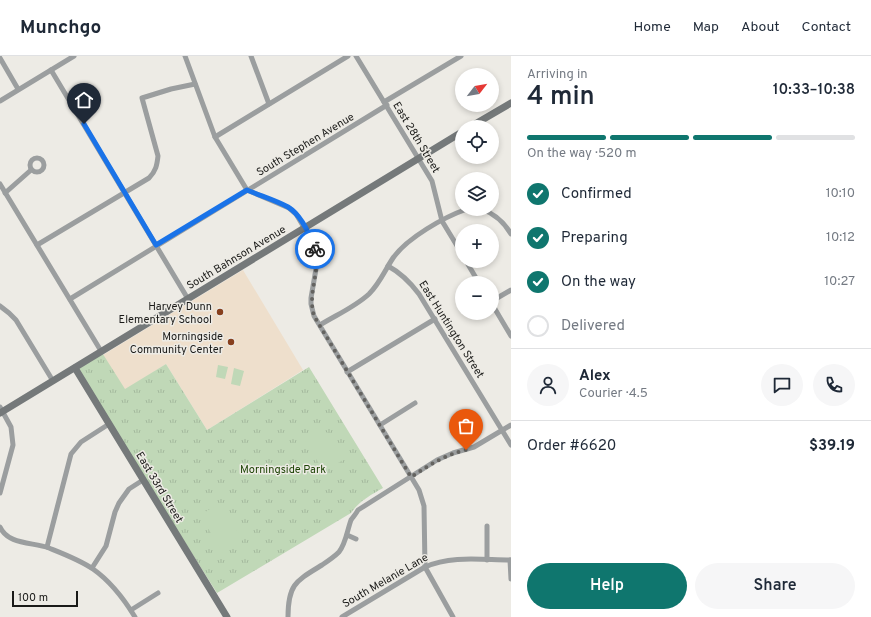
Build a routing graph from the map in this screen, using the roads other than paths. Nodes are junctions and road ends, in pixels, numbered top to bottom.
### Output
1 (74, 56) edge
2 (185, 56) edge
3 (251, 56) edge
4 (348, 56) edge
5 (356, 56) edge
6 (461, 56) edge
7 (0, 58) edge
8 (51, 70) junction
9 (195, 84) junction
10 (18, 89) junction
11 (0, 101) edge
12 (511, 103) edge
13 (269, 104) junction
14 (385, 104) junction
15 (482, 120) edge
16 (455, 136) edge
17 (214, 137) junction
18 (419, 159) junction
19 (31, 170) dead end
20 (0, 184) edge
21 (247, 190) junction
22 (5, 192) junction
23 (125, 192) junction
24 (455, 213) edge
25 (496, 216) edge
26 (442, 221) junction
27 (305, 228) junction
28 (511, 234) edge
29 (455, 242) edge
30 (37, 245) junction
31 (156, 245) junction
32 (388, 266) junction
33 (511, 290) edge
34 (499, 296) edge
35 (70, 299) junction
36 (188, 299) junction
37 (0, 306) edge
38 (499, 316) edge
39 (435, 319) junction
40 (320, 325) junction
41 (511, 336) edge
42 (101, 352) junction
43 (75, 368) junction
44 (347, 372) junction
45 (53, 381) junction
46 (415, 403) dead end
47 (1, 410) edge
48 (109, 424) junction
49 (380, 425) junction
50 (511, 426) edge
51 (503, 430) junction
52 (511, 445) edge
53 (411, 477) junction
54 (143, 480) junction
55 (0, 493) edge
56 (487, 526) dead end
57 (0, 529) edge
58 (347, 535) junction
59 (356, 539) dead end
60 (47, 547) junction
61 (487, 560) junction
62 (510, 560) edge
63 (425, 567) junction
64 (92, 568) junction
65 (511, 580) edge
66 (158, 593) dead end
67 (131, 610) junction
68 (452, 616) edge
69 (135, 617) edge
70 (226, 617) edge
71 (288, 617) edge
72 (342, 617) edge

1 - 8 street
2 - 9 street
3 - 13 street
4 - 13 street
5 - 14 street, East 28th Street
6 - 14 street, South Stephen Avenue
7 - 10 street
8 - 10 street
8 - 23 street
9 - 17 street
9 - 23 street
10 - 11 street
12 - 15 street
13 - 17 street
14 - 18 street, East 28th Street
14 - 21 street, South Stephen Avenue
16 - 18 street, South Bahnson Avenue
17 - 21 street
18 - 26 street, East 28th Street
18 - 27 street, South Bahnson Avenue
19 - 22 street
20 - 22 street
21 - 27 street
21 - 31 street, South Stephen Avenue
22 - 30 street
23 - 30 street
23 - 31 street
24 - 26 street
25 - 28 street
26 - 29 street, East 28th Street
26 - 32 street
27 - 36 street, South Bahnson Avenue
27 - 40 street
30 - 35 street
31 - 35 street, South Stephen Avenue
31 - 36 street
32 - 39 street, East Huntington Street
32 - 40 street
33 - 34 street
35 - 42 street
36 - 42 street, South Bahnson Avenue
37 - 45 street
38 - 41 street
39 - 44 street
39 - 51 street, East Huntington Street
40 - 44 street
42 - 43 street, South Bahnson Avenue
43 - 45 street, South Bahnson Avenue
43 - 48 street, East 33rd Street
44 - 49 street
45 - 47 street, South Bahnson Avenue
46 - 49 street
47 - 55 street
48 - 54 street, East 33rd Street
48 - 60 street
49 - 53 street
50 - 51 street
51 - 52 street, East Huntington Street
51 - 53 street
53 - 58 street
53 - 63 street
54 - 64 street
54 - 70 street, East 33rd Street
56 - 61 street
57 - 60 street
58 - 59 street
58 - 71 street
60 - 64 street
61 - 62 street, South Melanie Lane
61 - 63 street, South Melanie Lane
62 - 65 street
63 - 68 street
63 - 72 street, South Melanie Lane
64 - 67 street
66 - 67 street
67 - 69 street

